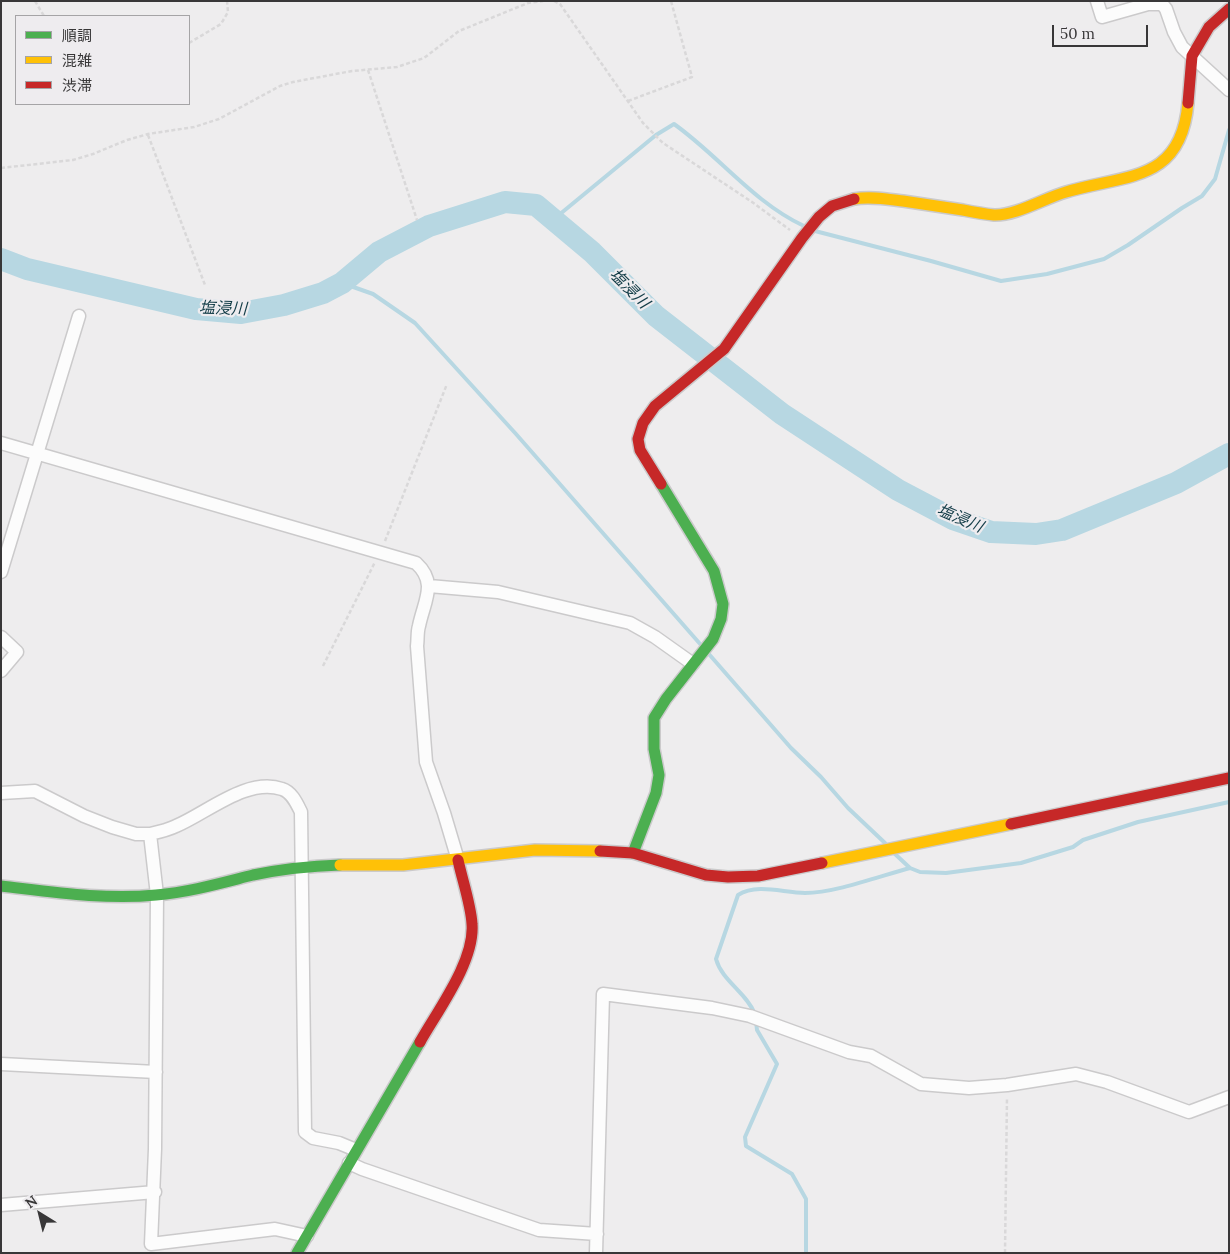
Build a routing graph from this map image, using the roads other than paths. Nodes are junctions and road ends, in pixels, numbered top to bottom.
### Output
1 (1097, 1) edge
2 (1229, 9) edge
3 (1192, 56) junction
4 (1229, 90) edge
5 (79, 316) dead end
6 (1, 443) edge
7 (36, 453) junction
8 (1, 572) edge
9 (429, 586) junction
10 (1, 637) edge
11 (693, 664) junction
12 (1, 671) edge
13 (1229, 778) edge
14 (1, 793) edge
15 (150, 834) junction
16 (633, 854) junction
17 (458, 860) junction
18 (303, 866) junction
19 (1, 886) edge
20 (156, 895) junction
21 (1, 1064) edge
22 (156, 1072) junction
23 (1229, 1097) edge
24 (356, 1150) junction
25 (350, 1163) junction
26 (154, 1192) junction
27 (1, 1205) edge
28 (597, 1234) junction
29 (307, 1236) junction
30 (297, 1253) edge
31 (596, 1253) edge

1 - 3 street
2 - 3 street
3 - 4 street
3 - 11 street
5 - 7 street
6 - 7 street
7 - 8 street
7 - 9 street
9 - 11 street
9 - 17 street
10 - 12 street
11 - 16 street
13 - 16 street
14 - 15 street
15 - 18 street
15 - 20 street
16 - 17 street
17 - 18 street
17 - 24 street
18 - 20 street
18 - 24 street
19 - 20 street
20 - 22 street
21 - 22 street
22 - 26 street
23 - 28 street
24 - 25 street
25 - 28 street
25 - 29 street
26 - 27 street
26 - 29 street
28 - 31 street
29 - 30 street

